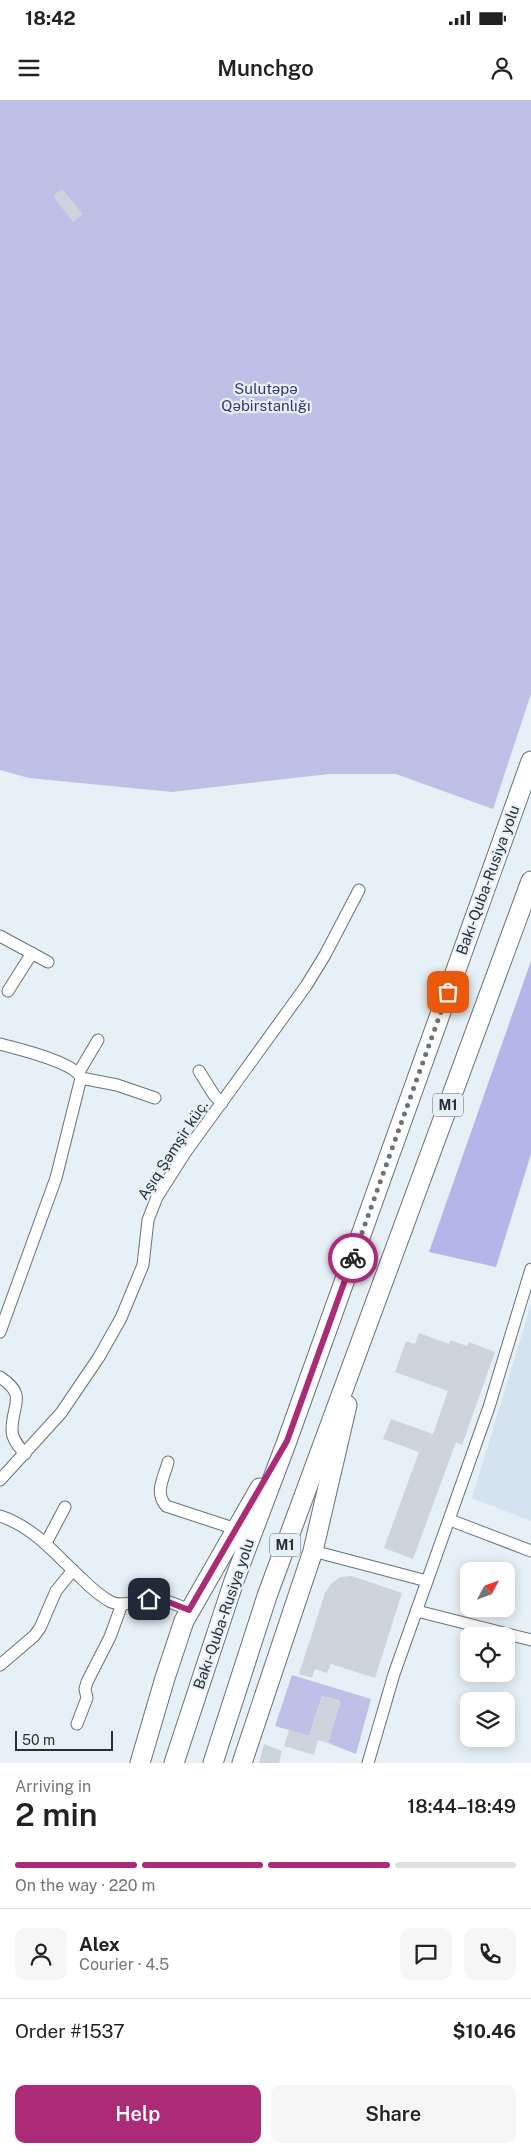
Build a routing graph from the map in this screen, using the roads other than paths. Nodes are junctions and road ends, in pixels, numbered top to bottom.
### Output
1 (531, 761) edge
2 (531, 881) edge
3 (358, 890) dead end
4 (0, 936) edge
5 (32, 953) junction
6 (48, 962) dead end
7 (8, 991) dead end
8 (98, 1040) dead end
9 (0, 1044) edge
10 (199, 1071) dead end
11 (80, 1075) junction
12 (155, 1098) dead end
13 (222, 1103) junction
14 (531, 1268) edge
15 (365, 1329) junction
16 (0, 1332) edge
17 (0, 1377) edge
18 (287, 1441) junction
19 (25, 1454) junction
20 (168, 1462) dead end
21 (0, 1480) edge
22 (65, 1507) dead end
23 (0, 1516) edge
24 (450, 1520) junction
25 (236, 1529) junction
26 (46, 1543) junction
27 (313, 1551) junction
28 (531, 1551) edge
29 (73, 1570) junction
30 (427, 1581) junction
31 (122, 1604) junction
32 (189, 1610) junction
33 (417, 1611) junction
34 (530, 1640) edge
35 (0, 1665) edge
36 (77, 1724) dead end
37 (140, 1763) edge
38 (174, 1763) edge
39 (212, 1763) edge
40 (242, 1763) edge
41 (368, 1763) edge

1 - 18 highway, Bakı-Quba-Rusiya yolu / M1
2 - 15 highway, M1
3 - 13 street, Aşıq Şəmşir küç.
4 - 5 street
5 - 6 street
5 - 7 street
8 - 11 street
9 - 11 street
10 - 13 street
11 - 12 street
11 - 16 street
13 - 19 street, Aşıq Şəmşir küç.
14 - 24 street
15 - 27 highway
15 - 39 highway, M1
17 - 19 street
18 - 25 highway
18 - 38 highway, Bakı-Quba-Rusiya yolu / M1
19 - 21 street, Aşıq Şəmşir küç.
20 - 25 street
22 - 26 street
23 - 26 street
24 - 28 street
24 - 30 street
25 - 32 highway
26 - 29 street
27 - 30 street
27 - 40 highway
29 - 31 street
29 - 35 street
30 - 33 street
31 - 32 street
31 - 36 street
32 - 37 highway
33 - 34 street
33 - 41 street

